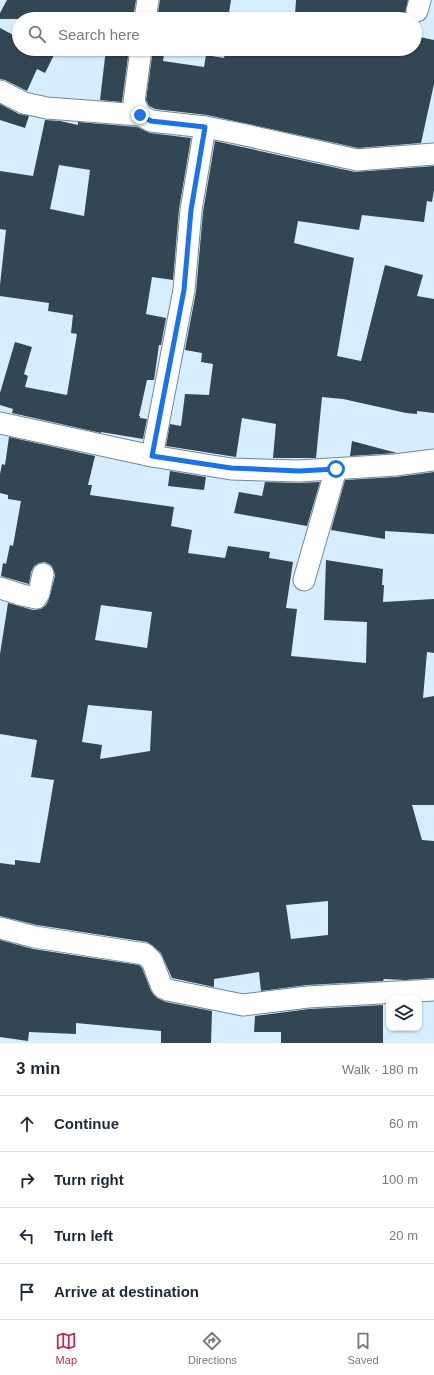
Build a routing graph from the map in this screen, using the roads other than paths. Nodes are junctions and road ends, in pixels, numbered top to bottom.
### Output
1 (148, 0) edge
2 (146, 12) edge
3 (140, 56) edge
4 (0, 91) edge
5 (140, 115) junction
6 (205, 127) junction
7 (434, 154) edge
8 (0, 423) edge
9 (152, 456) junction
10 (434, 460) edge
11 (336, 469) junction
12 (43, 574) dead end
13 (304, 580) dead end
14 (0, 588) edge
15 (0, 928) edge
16 (434, 990) edge

1 - 2 street
3 - 5 street
4 - 5 street
5 - 6 street
6 - 7 street
6 - 9 street
8 - 9 street
9 - 11 street
10 - 11 street
11 - 13 street
12 - 14 street
15 - 16 street

